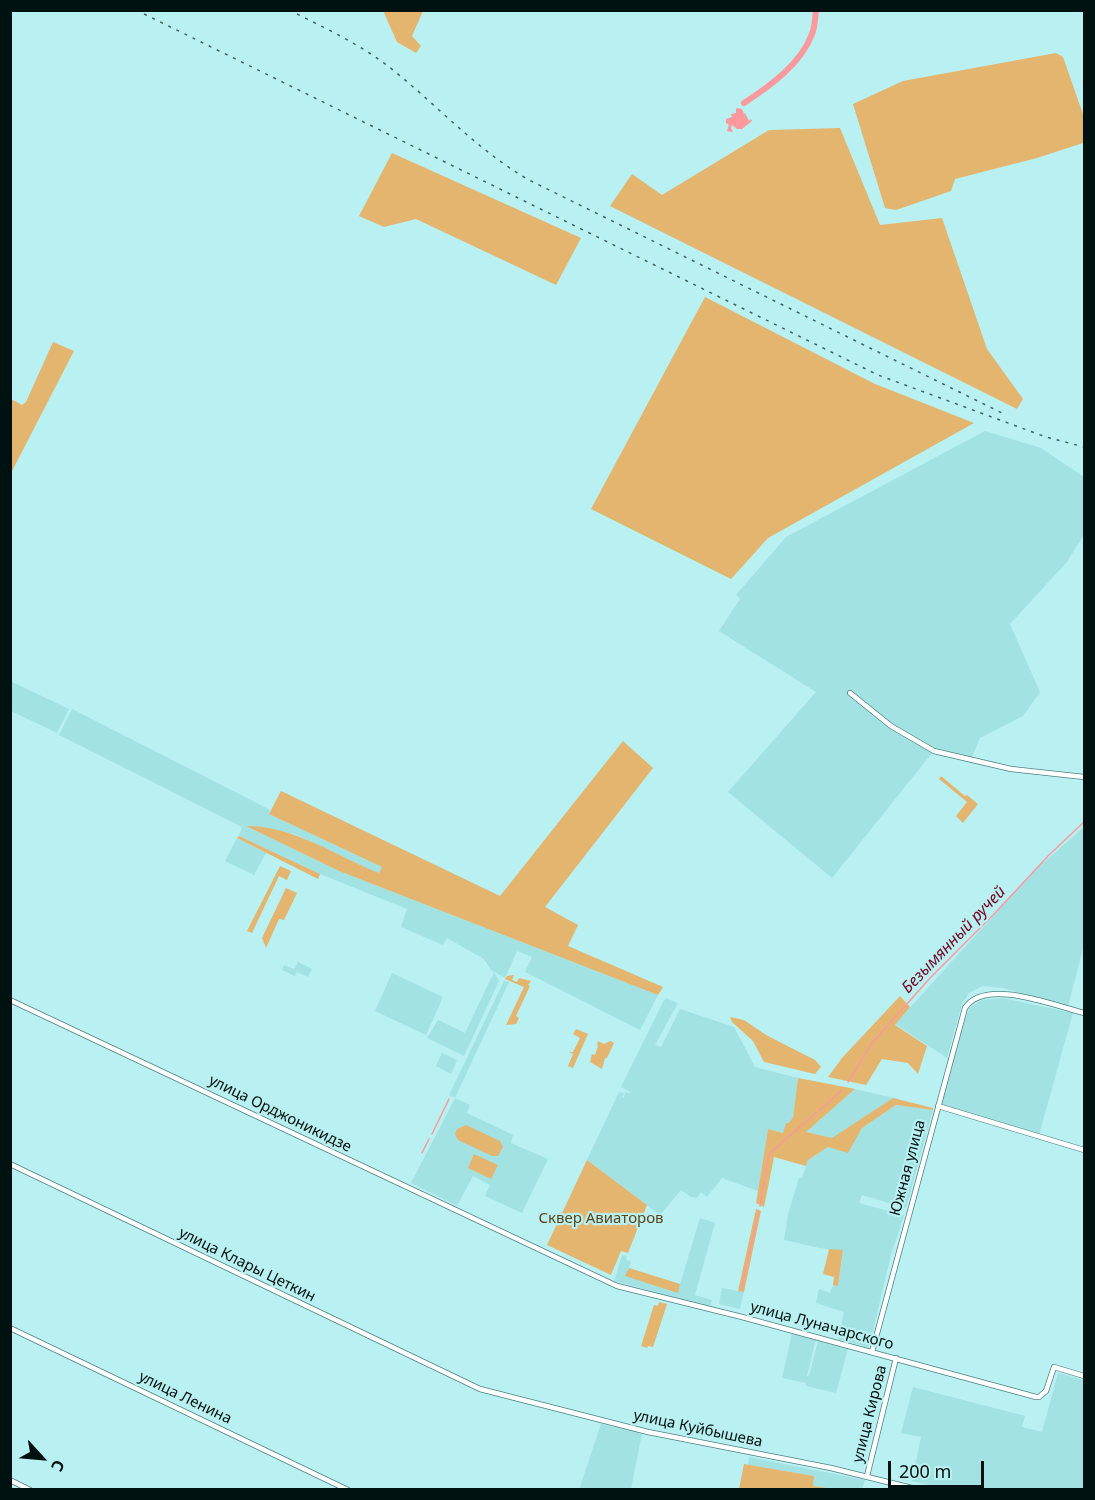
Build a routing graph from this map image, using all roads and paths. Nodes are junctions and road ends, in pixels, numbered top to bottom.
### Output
1 (850, 693) dead end
2 (1084, 777) edge
3 (10, 1000) edge
4 (1084, 1013) edge
5 (938, 1106) junction
6 (1084, 1150) edge
7 (10, 1164) edge
8 (538, 1250) joint
9 (10, 1328) edge
10 (872, 1352) junction
11 (896, 1358) junction
12 (1084, 1376) edge
13 (473, 1386) joint
14 (867, 1476) junction
15 (10, 1480) edge
16 (30, 1490) edge
17 (348, 1490) edge
18 (920, 1490) edge

1 - 2 street
3 - 8 street, улица Орджоникидзе
4 - 5 street, Южная улица
5 - 6 street
5 - 10 street, Южная улица
7 - 13 street, улица Клары Цеткин
8 - 10 street, улица Луначарского
9 - 17 street, улица Ленина
10 - 11 street, улица Луначарского
11 - 12 street, улица Луначарского
11 - 14 street, улица Кирова
13 - 14 street, улица Куйбышева
14 - 18 street, улица Куйбышева
15 - 16 street

